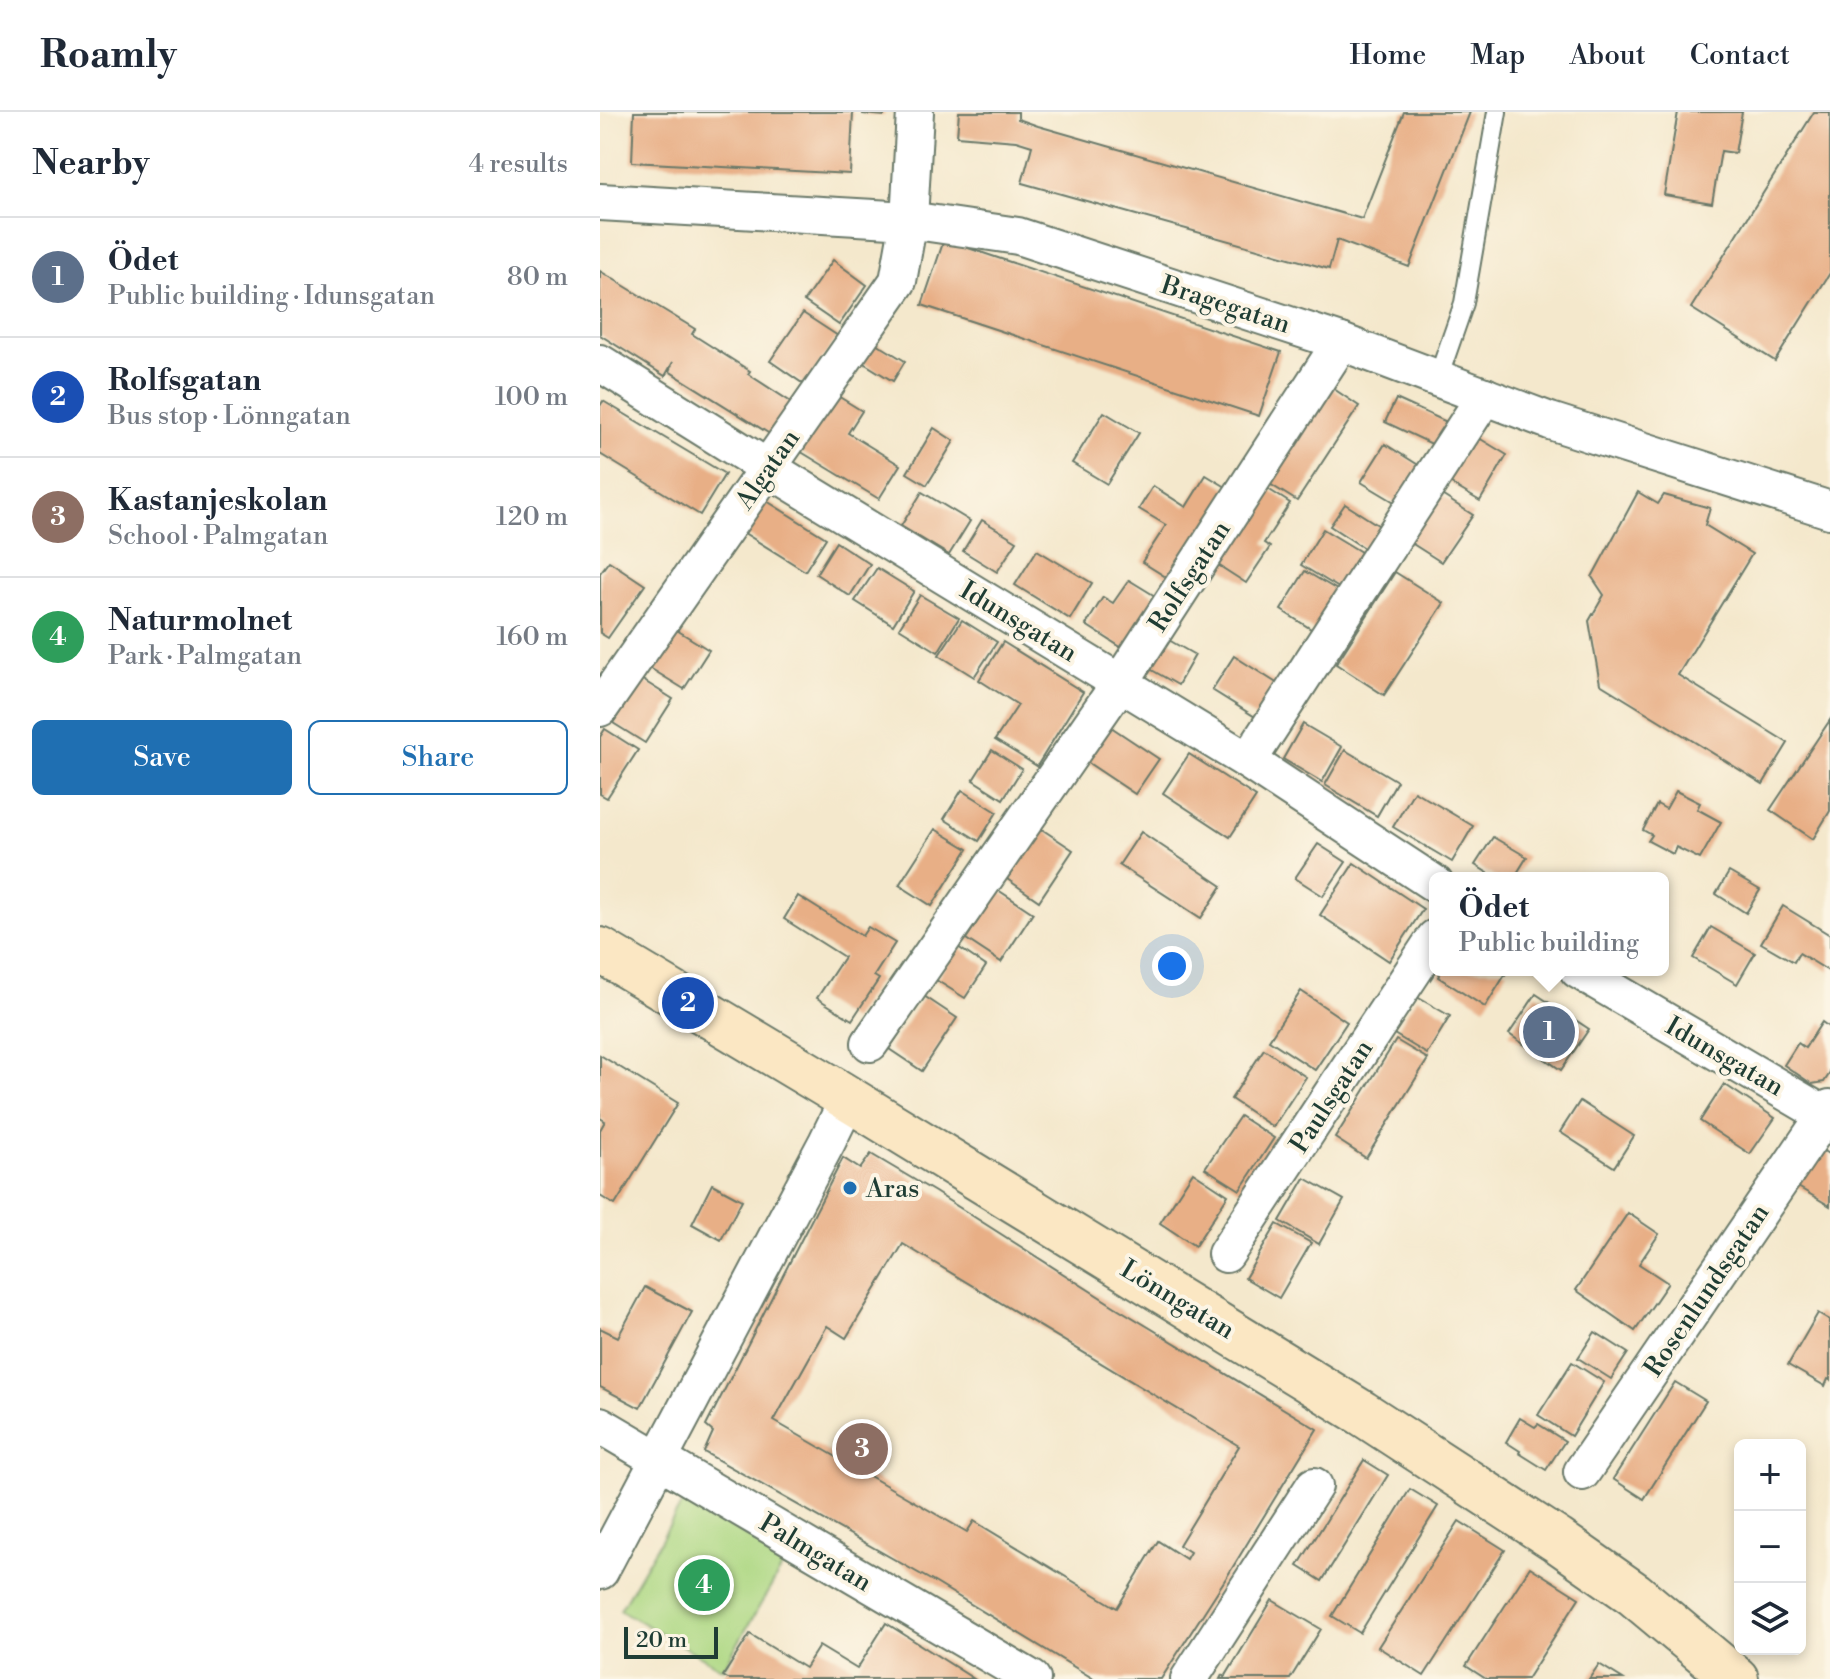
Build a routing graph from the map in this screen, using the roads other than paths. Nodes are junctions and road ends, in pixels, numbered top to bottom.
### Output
1 (915, 112) edge
2 (1497, 112) edge
3 (600, 202) edge
4 (909, 220) junction
5 (1341, 342) junction
6 (600, 363) edge
7 (1438, 378) junction
8 (1485, 396) junction
9 (768, 468) junction
10 (1830, 510) edge
11 (1120, 683) junction
12 (600, 708) edge
13 (1248, 761) junction
14 (1429, 880) edge
15 (1429, 947) edge
16 (600, 950) edge
17 (1588, 976) edge
18 (870, 1043) dead end
19 (848, 1099) junction
20 (1828, 1114) edge
21 (1226, 1254) dead end
22 (600, 1425) edge
23 (659, 1459) junction
24 (1582, 1472) dead end
25 (1314, 1486) dead end
26 (600, 1571) edge
27 (1032, 1679) edge
28 (1189, 1679) edge
29 (1736, 1679) edge

1 - 4 street, Algatan
2 - 7 lane
3 - 4 street, Bragegatan
4 - 5 street, Bragegatan
4 - 9 street, Algatan
5 - 7 street, Bragegatan
5 - 11 street, Rolfsgatan
6 - 9 street, Idunsgatan
7 - 8 street, Bragegatan
8 - 10 street, Bragegatan
8 - 13 street
9 - 11 street, Idunsgatan
9 - 12 street, Algatan
11 - 13 street, Idunsgatan
11 - 18 street, Rolfsgatan
13 - 14 street, Idunsgatan
15 - 21 street, Paulsgatan
16 - 19 street, Lönngatan
17 - 20 street, Idunsgatan
19 - 23 street
19 - 29 street, Lönngatan
20 - 24 street, Rosenlundsgatan
22 - 23 street, Palmgatan
23 - 26 street
23 - 27 street, Palmgatan
25 - 28 street

